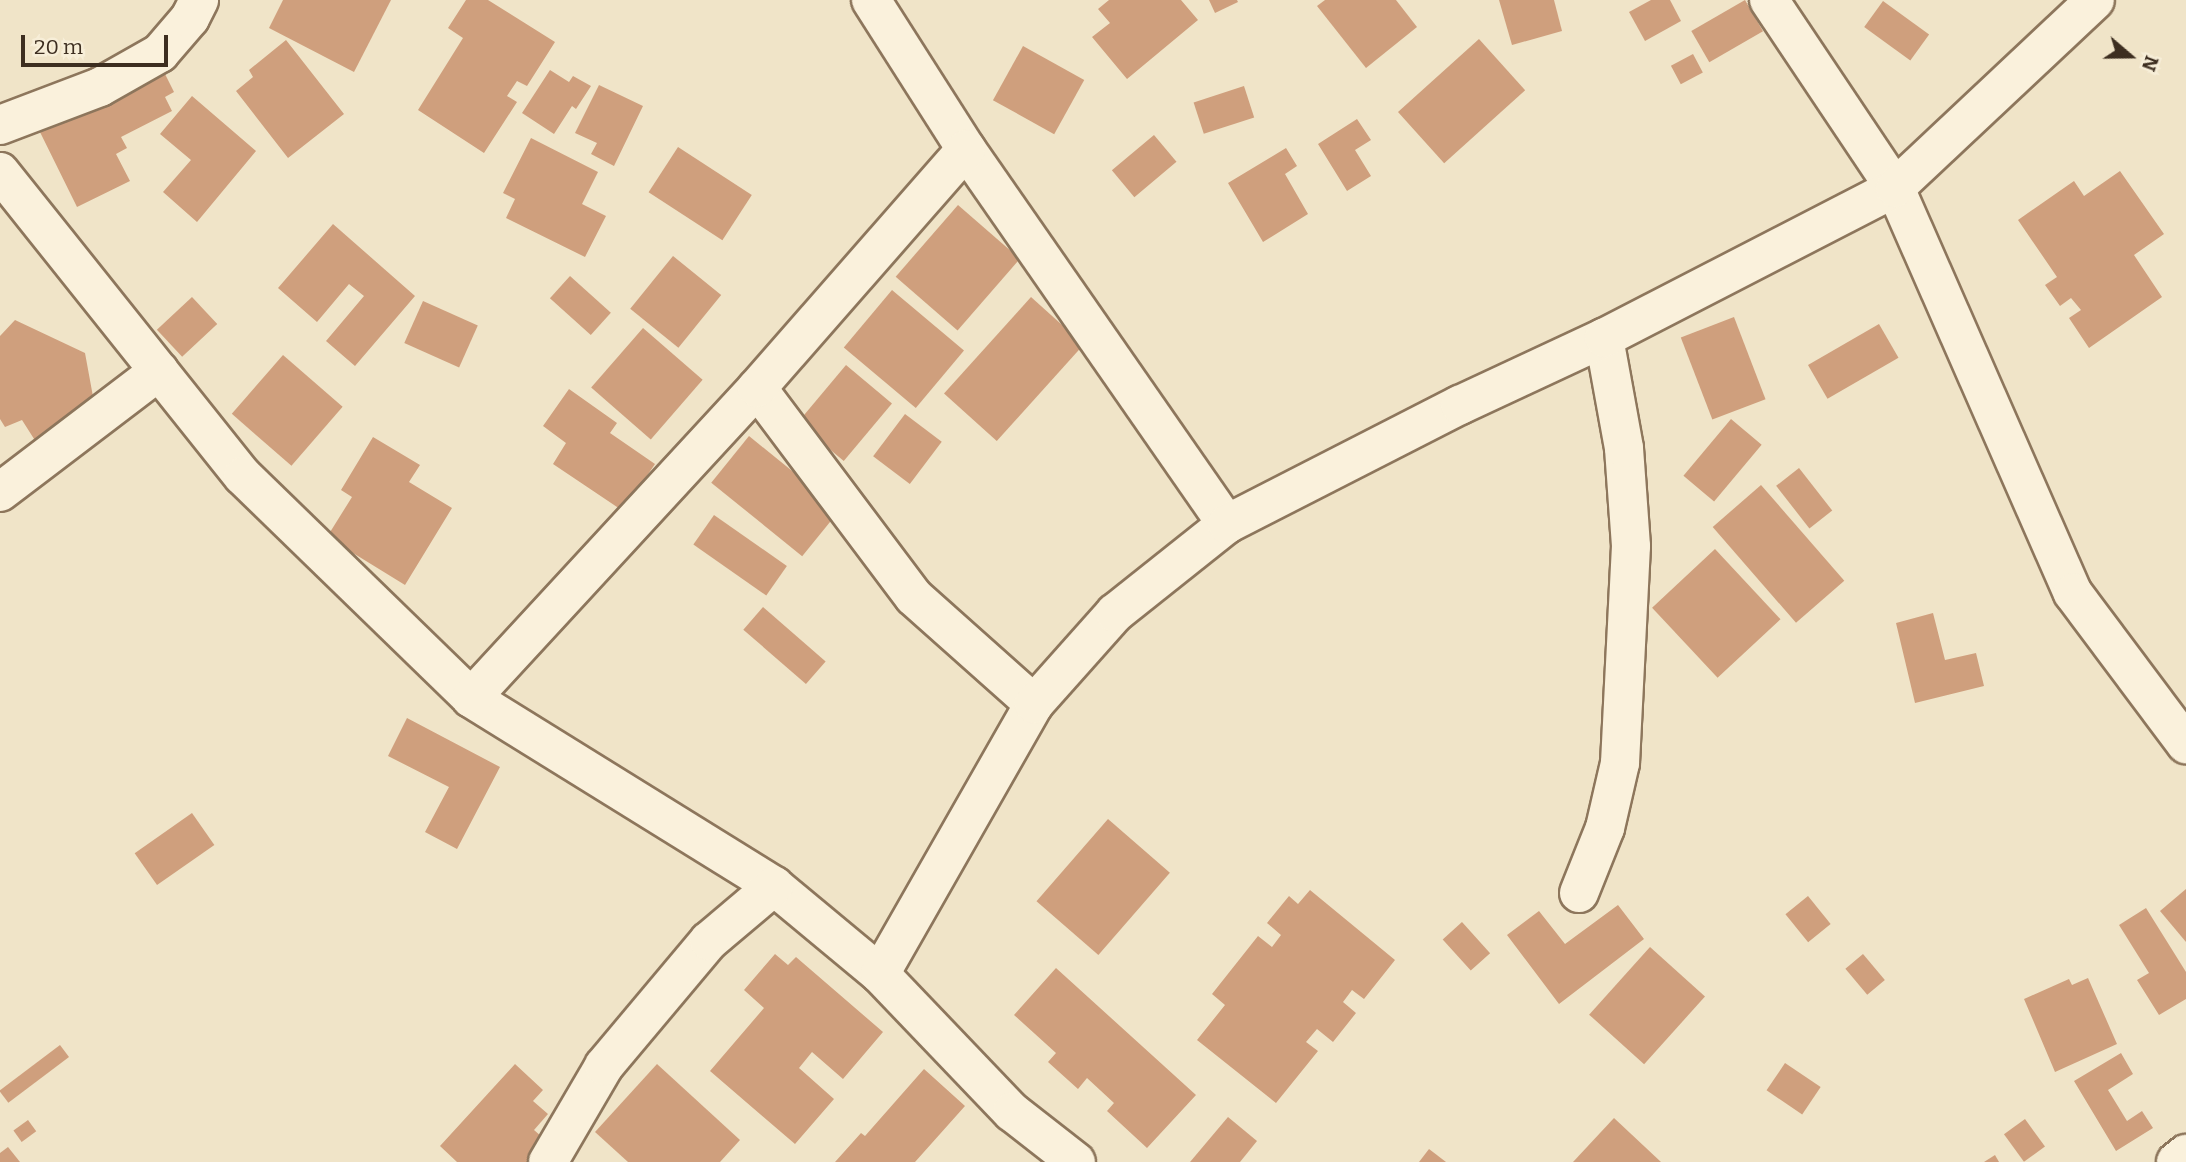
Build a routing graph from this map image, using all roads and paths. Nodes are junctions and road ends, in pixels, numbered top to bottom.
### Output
1 (200, 0) edge
2 (871, 0) edge
3 (1769, 0) edge
4 (2095, 0) edge
5 (0, 125) edge
6 (966, 149) junction
7 (0, 172) edge
8 (1895, 188) junction
9 (1604, 338) junction
10 (159, 371) junction
11 (757, 388) junction
12 (0, 492) edge
13 (1227, 524) junction
14 (471, 698) junction
15 (1034, 704) junction
16 (2186, 744) edge
17 (774, 886) junction
18 (1579, 893) dead end
19 (880, 974) junction
20 (2186, 1154) edge
21 (548, 1162) edge
22 (1076, 1162) edge
23 (2176, 1162) edge

1 - 5 street
2 - 6 street
3 - 8 street
4 - 8 street
6 - 11 street
6 - 13 street
7 - 10 street
8 - 9 street
8 - 16 street
9 - 13 street
9 - 18 street
10 - 12 street
10 - 14 street
11 - 14 street
11 - 15 street
13 - 15 street
14 - 17 street
15 - 19 street
17 - 19 street
17 - 21 street
19 - 22 street
20 - 23 street

